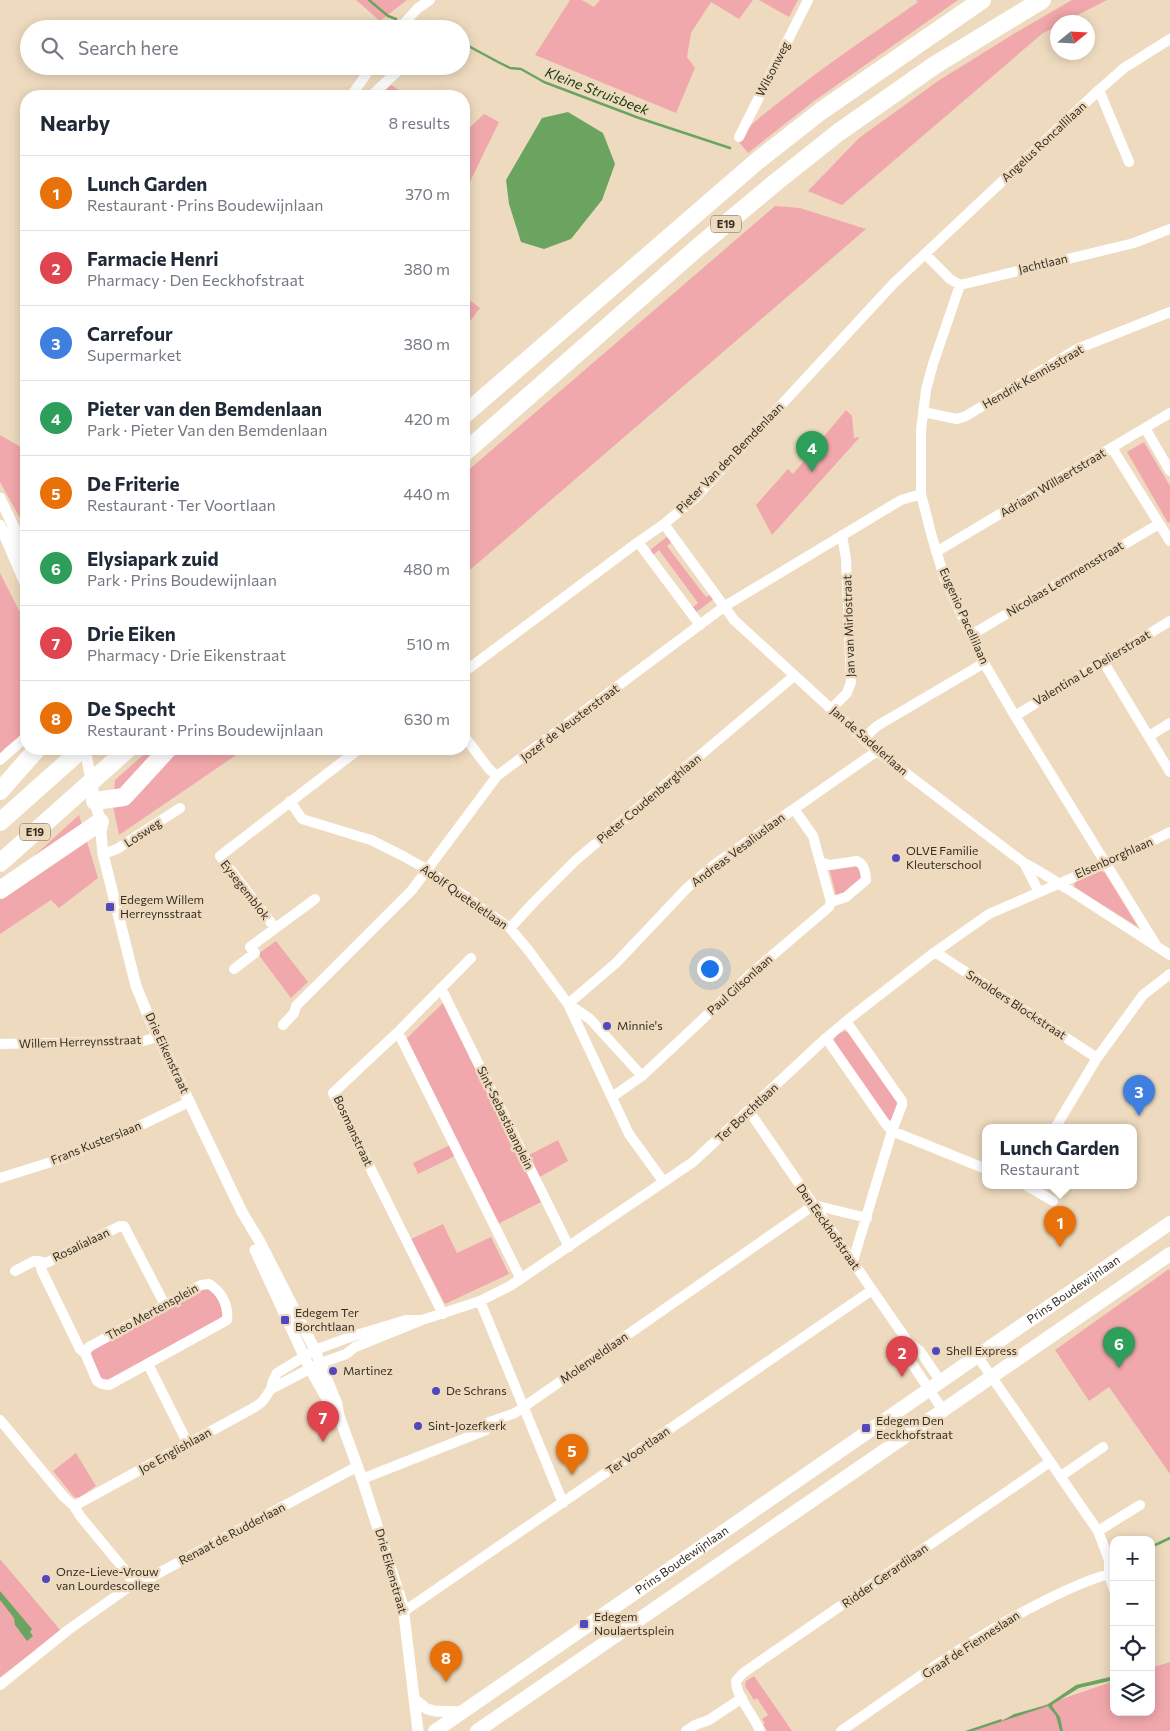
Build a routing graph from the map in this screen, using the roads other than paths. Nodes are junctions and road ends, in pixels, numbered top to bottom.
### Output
1 (430, 0) edge
2 (808, 0) edge
3 (982, 0) edge
4 (1042, 0) edge
5 (410, 20) edge
6 (1170, 39) edge
7 (366, 75) edge
8 (393, 75) edge
9 (355, 90) edge
10 (377, 90) edge
11 (1099, 90) junction
12 (738, 137) dead end
13 (1129, 162) dead end
14 (1170, 229) edge
15 (926, 254) junction
16 (960, 285) junction
17 (1170, 312) edge
18 (470, 410) edge
19 (923, 412) junction
20 (1170, 413) edge
21 (1145, 428) junction
22 (470, 448) edge
23 (1112, 448) junction
24 (1170, 471) edge
25 (921, 494) junction
26 (0, 498) edge
27 (664, 524) junction
28 (1159, 524) junction
29 (0, 526) edge
30 (842, 535) junction
31 (20, 539) edge
32 (1170, 541) edge
33 (638, 542) junction
34 (936, 552) junction
35 (20, 556) edge
36 (20, 571) edge
37 (725, 606) junction
38 (1170, 621) edge
39 (700, 625) junction
40 (971, 635) junction
41 (1103, 661) junction
42 (984, 663) junction
43 (470, 668) edge
44 (794, 676) junction
45 (831, 709) junction
46 (1015, 716) junction
47 (1170, 723) edge
48 (1148, 736) junction
49 (863, 739) junction
50 (20, 742) edge
51 (470, 744) edge
52 (877, 751) junction
53 (32, 755) edge
54 (77, 755) edge
55 (85, 755) edge
56 (121, 755) edge
57 (162, 755) edge
58 (351, 755) edge
59 (0, 760) edge
60 (1170, 772) edge
61 (498, 776) junction
62 (0, 791) edge
63 (95, 801) junction
64 (290, 801) junction
65 (180, 808) dead end
66 (794, 809) junction
67 (0, 822) edge
68 (100, 822) junction
69 (1170, 832) edge
70 (107, 853) junction
71 (820, 862) junction
72 (0, 863) edge
73 (1024, 863) junction
74 (1105, 863) junction
75 (428, 870) junction
76 (1057, 884) junction
77 (0, 890) edge
78 (1039, 892) junction
79 (315, 899) dead end
80 (831, 902) junction
81 (275, 928) junction
82 (510, 928) junction
83 (1156, 945) junction
84 (935, 952) junction
85 (1170, 956) edge
86 (471, 958) dead end
87 (234, 968) dead end
88 (1170, 974) edge
89 (441, 988) junction
90 (568, 1004) junction
91 (846, 1022) junction
92 (282, 1025) dead end
93 (397, 1033) junction
94 (159, 1037) junction
95 (826, 1038) junction
96 (0, 1044) edge
97 (1097, 1058) junction
98 (642, 1076) junction
99 (612, 1097) junction
100 (189, 1102) junction
101 (749, 1111) junction
102 (1057, 1124) edge
103 (892, 1131) junction
104 (982, 1167) edge
105 (0, 1178) edge
106 (663, 1181) junction
107 (1032, 1189) edge
108 (1053, 1201) dead end
109 (814, 1205) junction
110 (242, 1212) junction
111 (867, 1218) junction
112 (1170, 1223) edge
113 (569, 1247) junction
114 (1170, 1254) edge
115 (39, 1261) junction
116 (853, 1261) junction
117 (15, 1271) dead end
118 (521, 1279) junction
119 (872, 1290) junction
120 (480, 1301) junction
121 (164, 1305) junction
122 (443, 1314) junction
123 (422, 1320) junction
124 (908, 1342) junction
125 (315, 1350) junction
126 (85, 1353) junction
127 (304, 1356) junction
128 (978, 1357) junction
129 (148, 1364) junction
130 (316, 1366) junction
131 (993, 1376) junction
132 (932, 1386) junction
133 (271, 1389) junction
134 (524, 1408) junction
135 (942, 1409) junction
136 (0, 1420) edge
137 (188, 1444) junction
138 (1103, 1447) dead end
139 (1050, 1462) junction
140 (358, 1466) junction
141 (1060, 1476) junction
142 (362, 1479) junction
143 (563, 1503) junction
144 (1140, 1505) dead end
145 (74, 1506) junction
146 (1098, 1531) junction
147 (1109, 1574) junction
148 (1111, 1581) edge
149 (133, 1584) junction
150 (403, 1612) junction
151 (0, 1685) edge
152 (742, 1698) junction
153 (414, 1699) junction
154 (453, 1721) edge
155 (418, 1731) edge
156 (435, 1731) edge
157 (477, 1731) edge
158 (686, 1731) edge
159 (760, 1731) edge
160 (842, 1731) edge

1 - 5 street
2 - 12 street, Wilsonweg
3 - 18 highway, E19
4 - 22 highway, E19
6 - 11 street, Angelus Roncallilaan
7 - 9 street
8 - 10 street
11 - 13 street
11 - 15 street, Angelus Roncallilaan
14 - 16 street, Jachtlaan
15 - 16 street
15 - 27 street, Pieter Van den Bemdenlaan
16 - 19 street, Eugenio Pacellilaan
17 - 19 street, Hendrik Kennisstraat
19 - 25 street, Eugenio Pacellilaan
20 - 21 street, Adriaan Willaertstraat
21 - 23 street, Adriaan Willaertstraat
21 - 24 street
23 - 28 street
23 - 34 street, Adriaan Willaertstraat
25 - 30 street, Jozef de Veusterstraat
25 - 34 street, Eugenio Pacellilaan
26 - 31 street
27 - 33 street, Pieter Van den Bemdenlaan
27 - 37 street, Jan de Sadelerlaan
28 - 32 street
28 - 40 street, Nicolaas Lemmensstraat
29 - 35 street
29 - 36 street
30 - 37 street, Jozef de Veusterstraat
30 - 45 street, Jan van Mirlostraat
33 - 39 street
33 - 43 street, Pieter Van den Bemdenlaan
34 - 40 street, Eugenio Pacellilaan
37 - 39 street, Jozef de Veusterstraat
37 - 44 street, Jan de Sadelerlaan
38 - 41 street, Valentina Le Delierstraat
39 - 61 street, Jozef de Veusterstraat
40 - 42 street, Eugenio Pacellilaan
41 - 46 street, Valentina Le Delierstraat
41 - 48 street
42 - 46 street, Eugenio Pacellilaan
42 - 49 street
44 - 45 street, Jan de Sadelerlaan
44 - 82 street, Pieter Coudenberghlaan
45 - 49 street, Jan de Sadelerlaan
46 - 74 street, Eugenio Pacellilaan
47 - 48 street
48 - 60 street
49 - 52 street, Jan de Sadelerlaan
50 - 59 street
51 - 61 street
52 - 66 street, Andreas Vesaliuslaan
52 - 73 street, Jan de Sadelerlaan
53 - 62 highway
54 - 67 highway, E19
55 - 63 street, Drie Eikenstraat
56 - 72 highway, E19
57 - 63 highway
58 - 64 street
61 - 75 street, Jozef de Veusterstraat
63 - 68 street, Drie Eikenstraat
64 - 75 street, Adolf Queteletlaan
64 - 81 street, Eysegemblok
65 - 70 street, Losweg
66 - 71 street
66 - 90 street, Andreas Vesaliuslaan
68 - 70 street, Drie Eikenstraat
68 - 77 highway
69 - 74 street, Elsenborghlaan
70 - 94 street, Drie Eikenstraat
71 - 80 street
71 - 80 street, Paul Gilsonlaan
73 - 76 street, Jan de Sadelerlaan
73 - 78 street, Jan de Sadelerlaan
74 - 76 street, Elsenborghlaan
74 - 83 street, Eugenio Pacellilaan
75 - 82 street, Adolf Queteletlaan
75 - 92 street, Jozef de Veusterstraat
76 - 78 street, Ter Borchtlaan
76 - 83 street, Jan de Sadelerlaan
78 - 84 street, Ter Borchtlaan
79 - 81 street, Eysegemblok
80 - 98 street, Paul Gilsonlaan
81 - 87 street, Eysegemblok
82 - 90 street, Adolf Queteletlaan
83 - 85 street
84 - 91 street, Ter Borchtlaan
84 - 97 street, Smolders Blockstraat
86 - 89 street, Bosmanstraat
88 - 97 street
89 - 93 street, Bosmanstraat
89 - 113 street, Sint-Sebastiaanplein
90 - 98 street
90 - 99 street, Adolf Queteletlaan
91 - 95 street, Ter Borchtlaan
91 - 103 street
93 - 118 street
93 - 122 street, Bosmanstraat
94 - 96 street, Willem Herreynsstraat
94 - 100 street, Drie Eikenstraat
95 - 101 street, Ter Borchtlaan
95 - 103 street
97 - 102 street
98 - 99 street, Paul Gilsonlaan
99 - 106 street, Adolf Queteletlaan
100 - 105 street, Frans Kusterslaan
100 - 110 street, Drie Eikenstraat
101 - 106 street, Ter Borchtlaan
101 - 109 street, Den Eeckhofstraat
103 - 104 street
103 - 111 street
106 - 113 street, Ter Borchtlaan
107 - 108 street
109 - 111 street
109 - 116 street, Den Eeckhofstraat
109 - 134 street, Molenveldlaan
110 - 125 street, Drie Eikenstraat
110 - 127 street, Drie Eikenstraat
111 - 116 street
112 - 128 main road, Prins Boudewijnlaan
113 - 118 street, Ter Borchtlaan
114 - 131 main road, Prins Boudewijnlaan
115 - 117 street, Rosalialaan
115 - 121 street, Rosalialaan
115 - 126 street, Rosalialaan
116 - 119 street, Den Eeckhofstraat
118 - 120 street, Ter Borchtlaan
119 - 124 street, Den Eeckhofstraat
119 - 143 street, Ter Voortlaan
120 - 122 street, Ter Borchtlaan
120 - 134 street
121 - 126 street, Theo Mertensplein
121 - 129 street, Theo Mertensplein
122 - 123 street, Ter Borchtlaan
123 - 125 street, Ter Borchtlaan
123 - 130 street, Ter Borchtlaan
124 - 132 street, Den Eeckhofstraat
124 - 132 street, Den Eeckhofstraat
125 - 127 street, Ter Borchtlaan
125 - 130 street, Drie Eikenstraat
126 - 129 street, Theo Mertensplein
127 - 130 street, Drie Eikenstraat
127 - 133 street, Joe Englishlaan
128 - 131 street
128 - 132 main road, Prins Boudewijnlaan
129 - 137 street
130 - 133 street, Joe Englishlaan
130 - 140 street, Drie Eikenstraat
131 - 135 main road, Prins Boudewijnlaan
131 - 139 street
132 - 135 street
132 - 154 main road, Prins Boudewijnlaan
133 - 137 street, Joe Englishlaan
134 - 142 street, Molenveldlaan
134 - 143 street
135 - 157 main road, Prins Boudewijnlaan
136 - 145 street
137 - 145 street, Joe Englishlaan
138 - 141 street
139 - 141 street
139 - 152 street, Ridder Gerardilaan
140 - 142 street, Drie Eikenstraat
140 - 149 street, Renaat de Rudderlaan
141 - 146 street
142 - 150 street, Drie Eikenstraat
143 - 150 street, Ter Voortlaan
144 - 146 street
145 - 149 street
146 - 147 street
147 - 148 street
147 - 160 street, Graaf de Fienneslaan
149 - 151 street, Renaat de Rudderlaan
150 - 153 street, Drie Eikenstraat
152 - 158 street
152 - 159 street
153 - 154 street
153 - 155 street, Drie Eikenstraat
154 - 156 main road, Prins Boudewijnlaan

